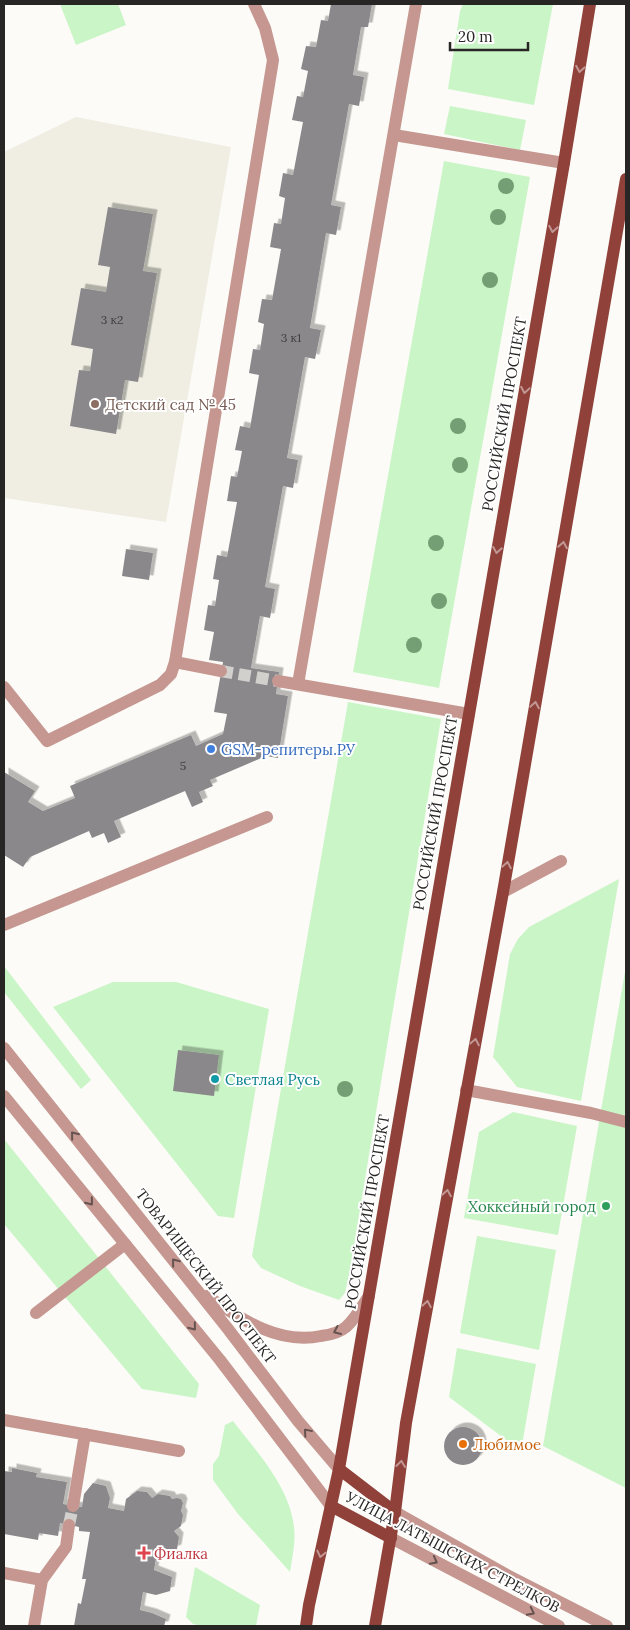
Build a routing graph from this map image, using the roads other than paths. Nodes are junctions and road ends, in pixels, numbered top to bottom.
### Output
1 (254, 4) edge
2 (416, 4) edge
3 (590, 4) edge
4 (394, 135) junction
5 (564, 163) junction
6 (626, 179) edge
7 (175, 662) junction
8 (221, 670) tunnel mouth
9 (278, 680) tunnel mouth
10 (298, 684) junction
11 (4, 687) edge
12 (469, 714) junction
13 (266, 817) dead end
14 (561, 861) dead end
15 (503, 892) junction
16 (4, 925) edge
17 (4, 1048) edge
18 (466, 1090) junction
19 (4, 1096) edge
20 (626, 1122) edge
21 (125, 1244) junction
22 (197, 1290) junction
23 (369, 1296) junction
24 (36, 1313) dead end
25 (4, 1420) edge
26 (85, 1434) junction
27 (179, 1451) dead end
28 (339, 1468) junction
29 (72, 1506) tunnel mouth
30 (332, 1506) junction
31 (394, 1512) junction
32 (69, 1525) tunnel mouth
33 (391, 1538) junction
34 (4, 1574) edge
35 (42, 1580) junction
36 (34, 1626) edge
37 (306, 1626) edge
38 (375, 1626) edge
39 (559, 1626) edge
40 (607, 1626) edge

1 - 7 street
2 - 4 street
3 -> 5 main road, РОССИЙСКИЙ ПРОСПЕКТ
4 - 5 street
4 - 10 street
5 -> 12 main road, РОССИЙСКИЙ ПРОСПЕКТ
15 -> 6 main road
7 - 8 street
7 - 11 street
9 - 10 street
10 - 12 street
12 - 23 main road, РОССИЙСКИЙ ПРОСПЕКТ
13 - 16 street
14 - 15 street
18 -> 15 main road
22 -> 17 street, ТОВАРИЩЕСКИЙ ПРОСПЕКТ
18 - 20 street
31 -> 18 main road
19 -> 21 street
21 - 24 street
21 -> 30 street
23 -> 22 street
28 -> 22 street, ТОВАРИЩЕСКИЙ ПРОСПЕКТ
23 - 28 main road, РОССИЙСКИЙ ПРОСПЕКТ
25 - 26 street
26 - 27 street
26 - 29 street
28 - 30 main road, РОССИЙСКИЙ ПРОСПЕКТ
28 - 31 main road, ТОВАРИЩЕСКИЙ ПРОСПЕКТ
30 - 33 main road, УЛИЦА ЛАТЫШСКИХ СТРЕЛКОВ
30 -> 37 main road, РОССИЙСКИЙ ПРОСПЕКТ
31 - 33 main road
31 - 40 street, УЛИЦА ЛАТЫШСКИХ СТРЕЛКОВ
32 - 35 street
33 - 38 main road
33 -> 39 street, УЛИЦА ЛАТЫШСКИХ СТРЕЛКОВ
34 - 35 street
35 - 36 street

